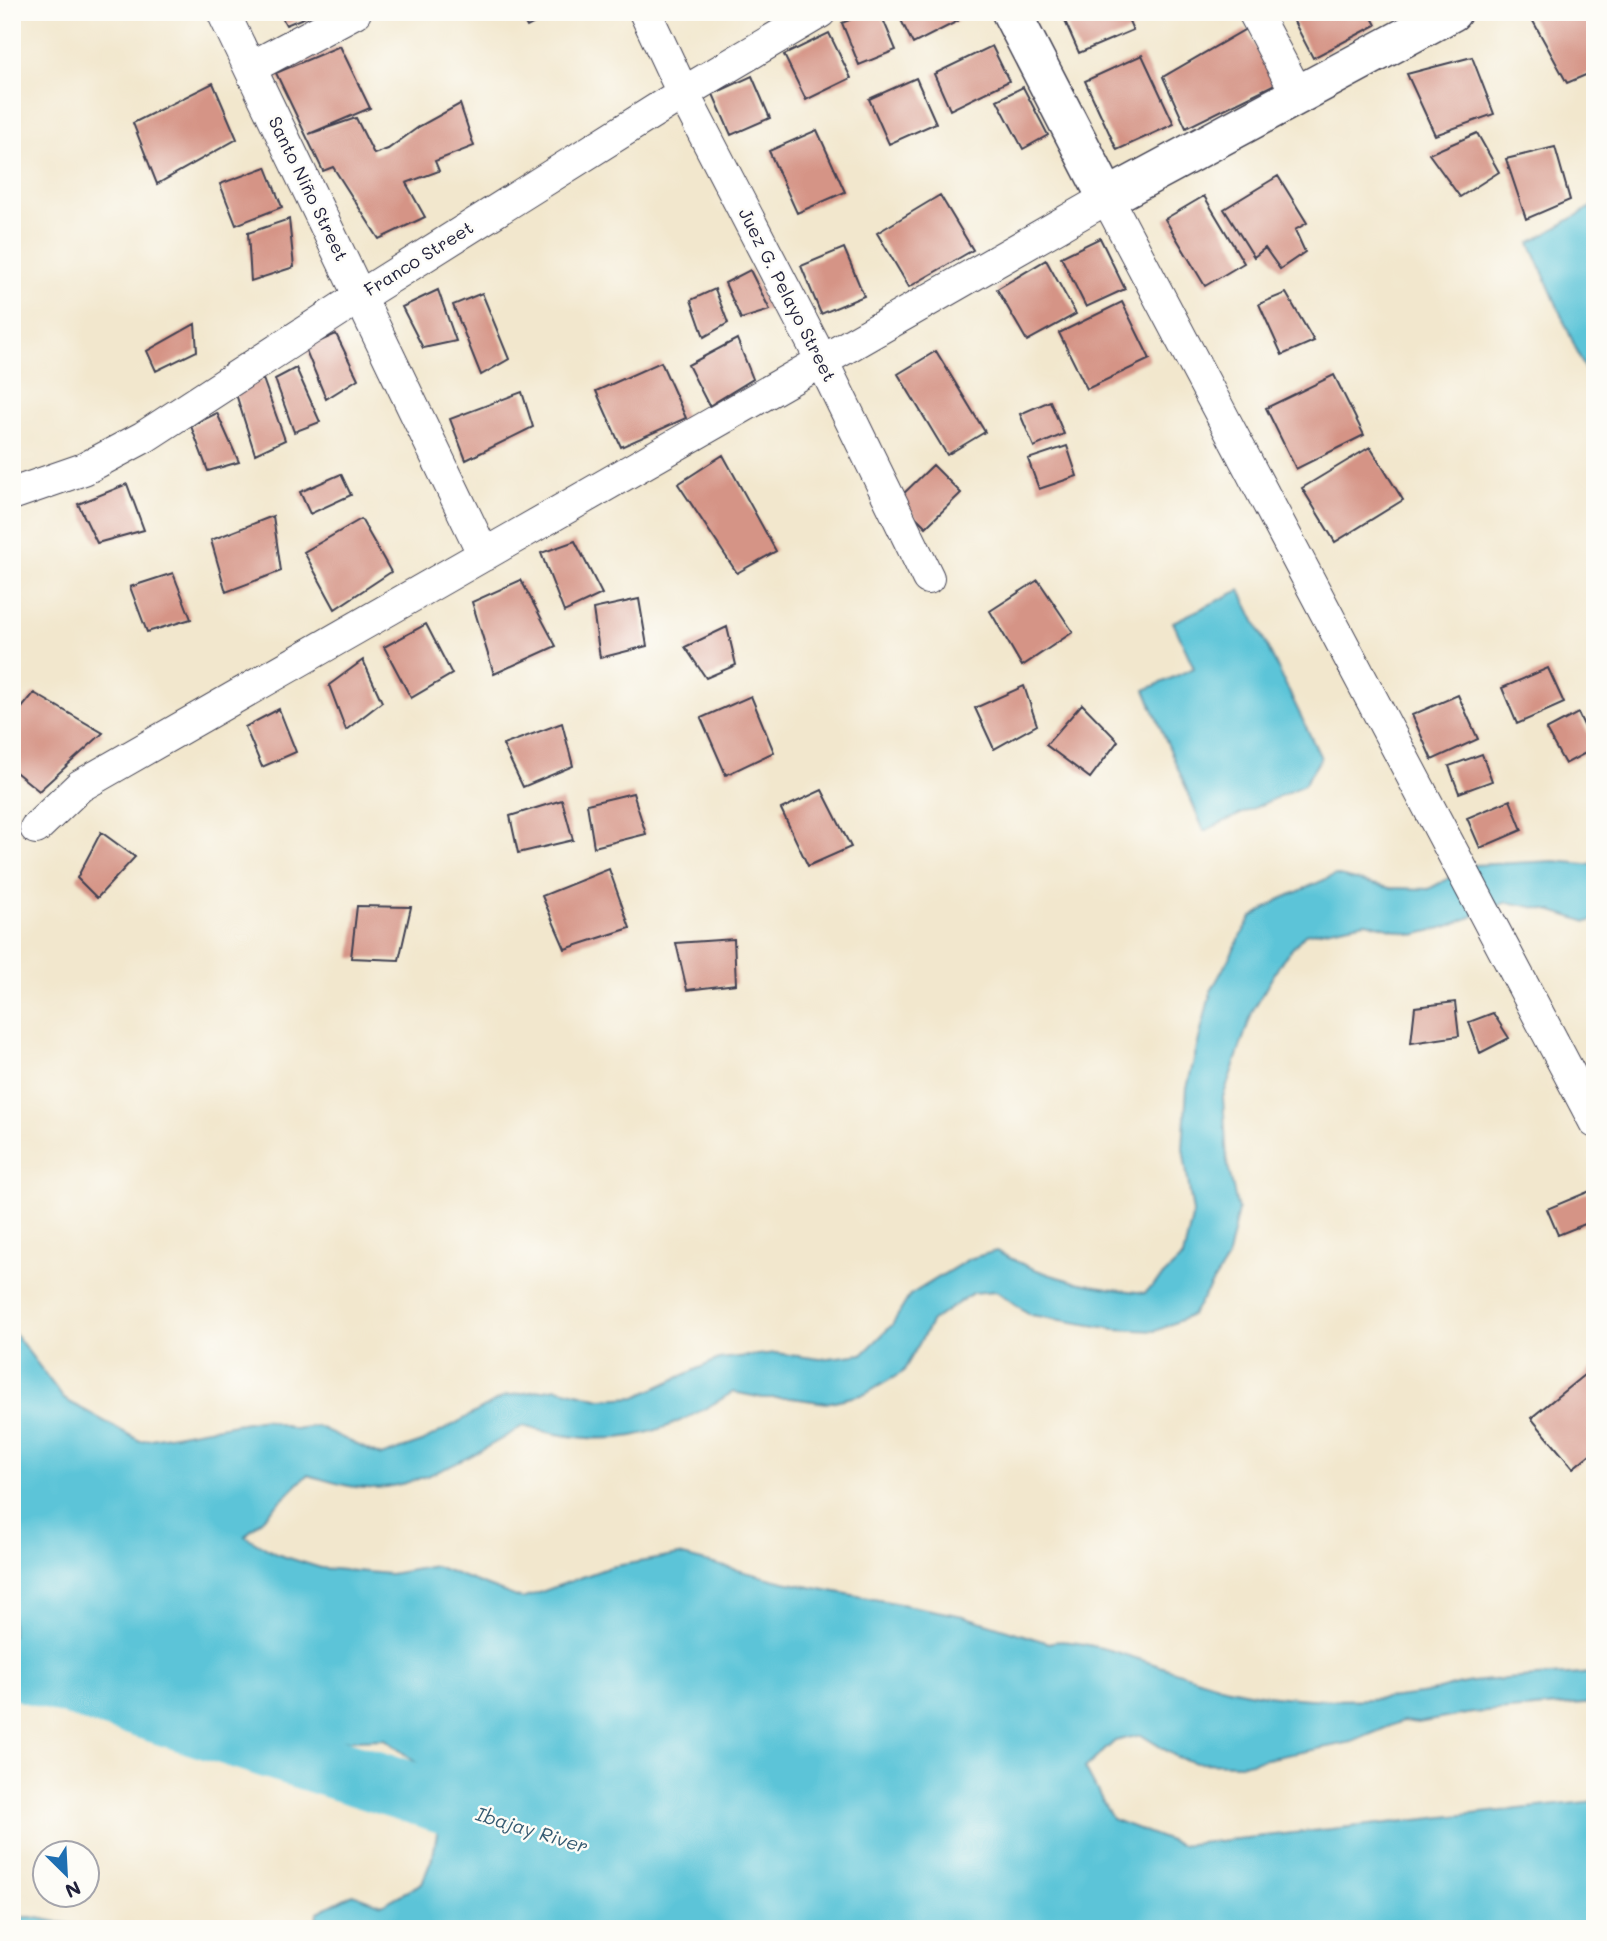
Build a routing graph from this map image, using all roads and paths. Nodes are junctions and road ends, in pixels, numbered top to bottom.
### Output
1 (223, 12) edge
2 (355, 12) edge
3 (645, 12) edge
4 (820, 12) edge
5 (1011, 12) edge
6 (1254, 12) edge
7 (1452, 12) edge
8 (250, 68) junction
9 (683, 93) junction
10 (1298, 95) junction
11 (1107, 198) junction
12 (359, 297) junction
13 (822, 361) junction
14 (12, 494) edge
15 (484, 555) junction
16 (929, 578) dead end
17 (36, 828) dead end
18 (1595, 1122) edge

1 - 8 street, Santo Niño Street
2 - 8 street
3 - 9 street, Juez G. Pelayo Street
4 - 9 street, Franco Street
5 - 11 street
6 - 10 street
7 - 10 street
8 - 12 street, Santo Niño Street
9 - 12 street, Franco Street
9 - 13 street, Juez G. Pelayo Street
10 - 11 street
11 - 13 street
11 - 18 street
12 - 14 street, Franco Street
12 - 15 street, Santo Niño Street
13 - 15 street
13 - 16 street, Juez G. Pelayo Street
15 - 17 street

